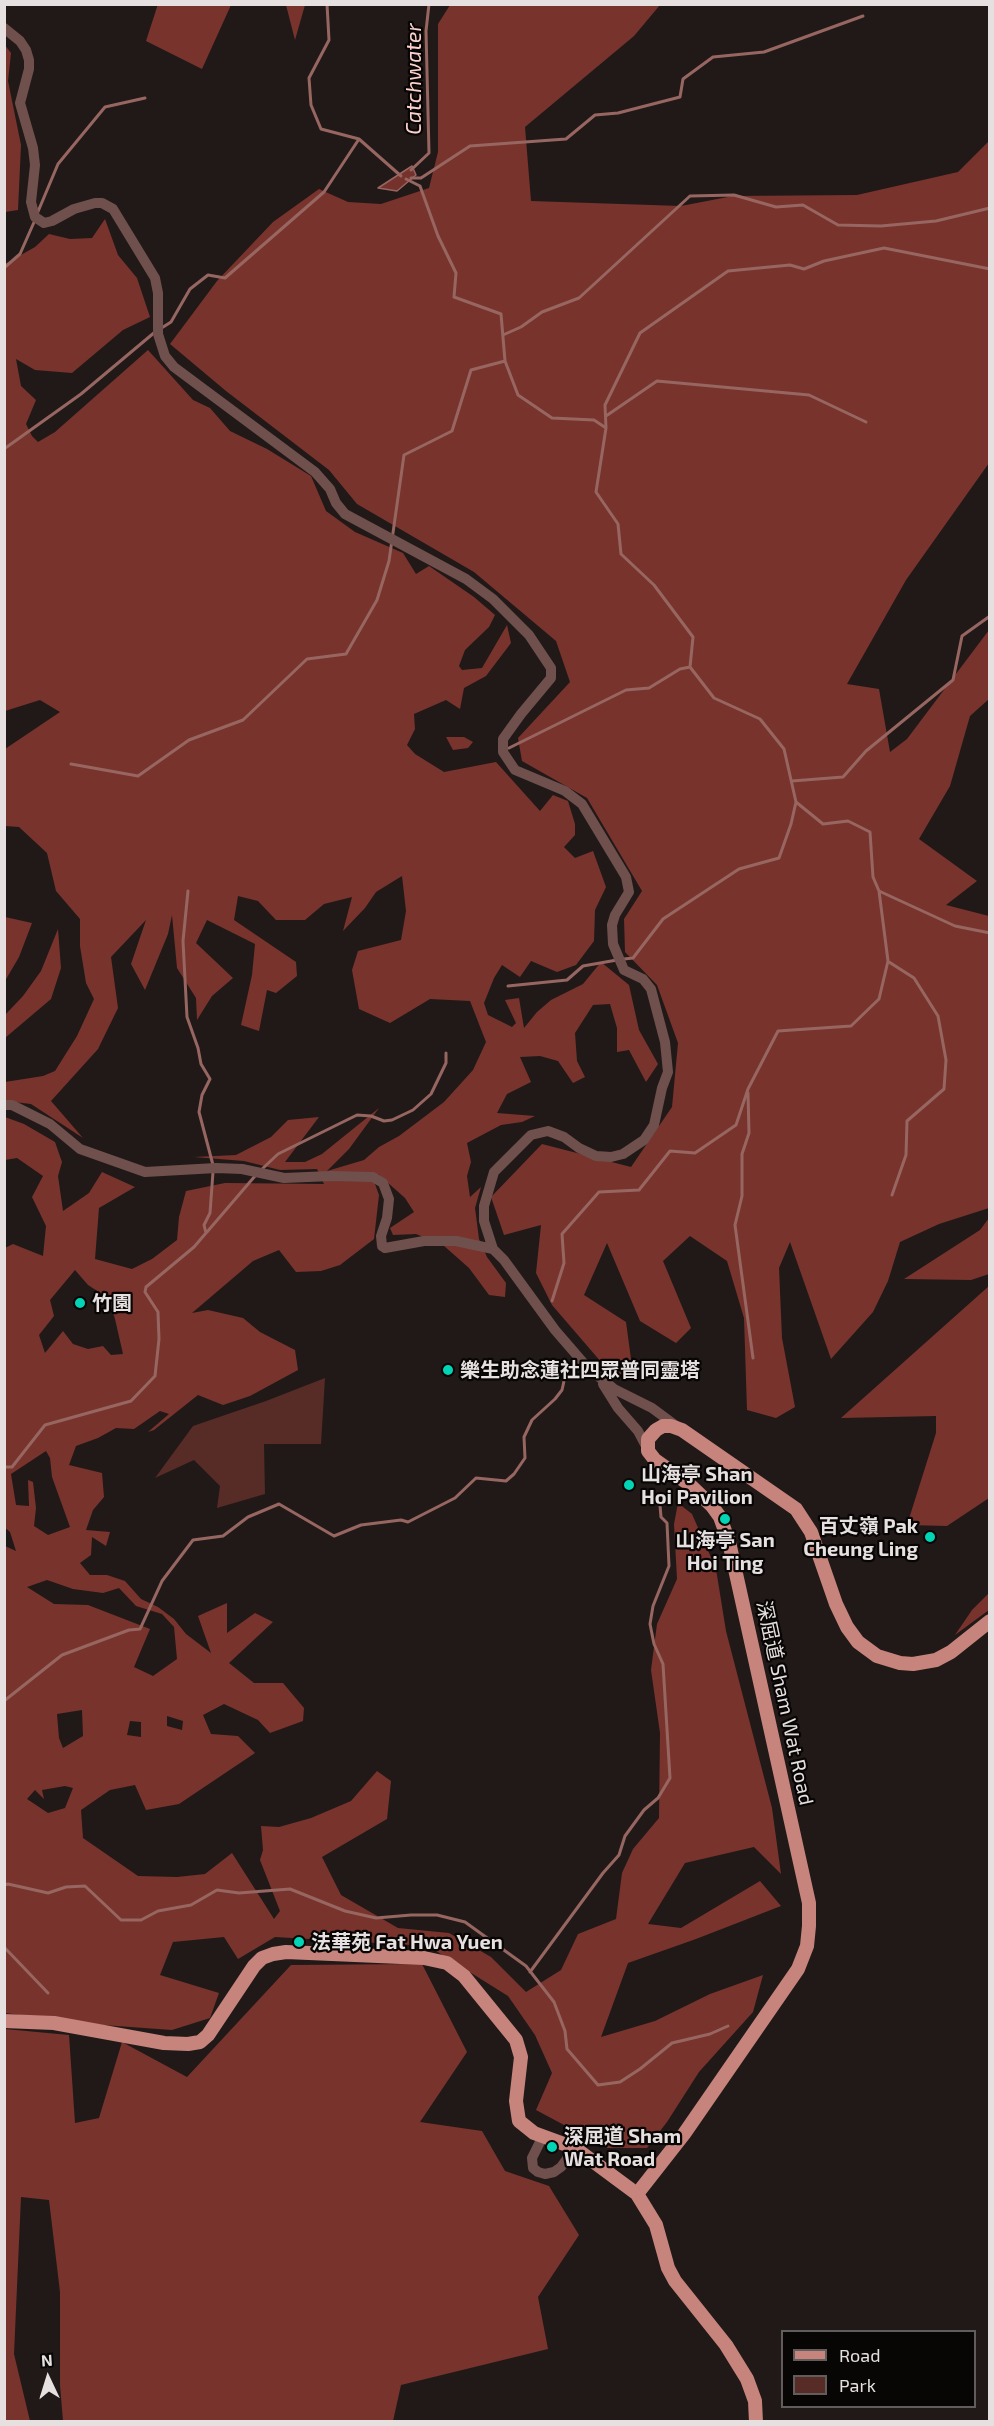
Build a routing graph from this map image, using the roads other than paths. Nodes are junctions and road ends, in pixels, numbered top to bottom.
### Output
1 (4, 28) edge
2 (4, 1105) edge
3 (493, 1249) junction
4 (602, 1381) junction
5 (682, 1430) junction
6 (648, 1451) junction
7 (990, 1621) edge
8 (4, 2021) edge
9 (543, 2136) junction
10 (575, 2148) junction
11 (637, 2194) junction
12 (756, 2421) edge

1 - 3 street, 深屈道 Sham Wat Road
2 - 3 street
3 - 4 street, 深屈道 Sham Wat Road
4 - 5 street, 深屈道 Sham Wat Road
4 - 6 street, 深屈道 Sham Wat Road
5 - 6 main road
5 - 7 main road
6 - 11 main road, 深屈道 Sham Wat Road
8 - 9 main road
9 - 10 main road
9 - 10 street
10 - 11 main road
11 - 12 main road

